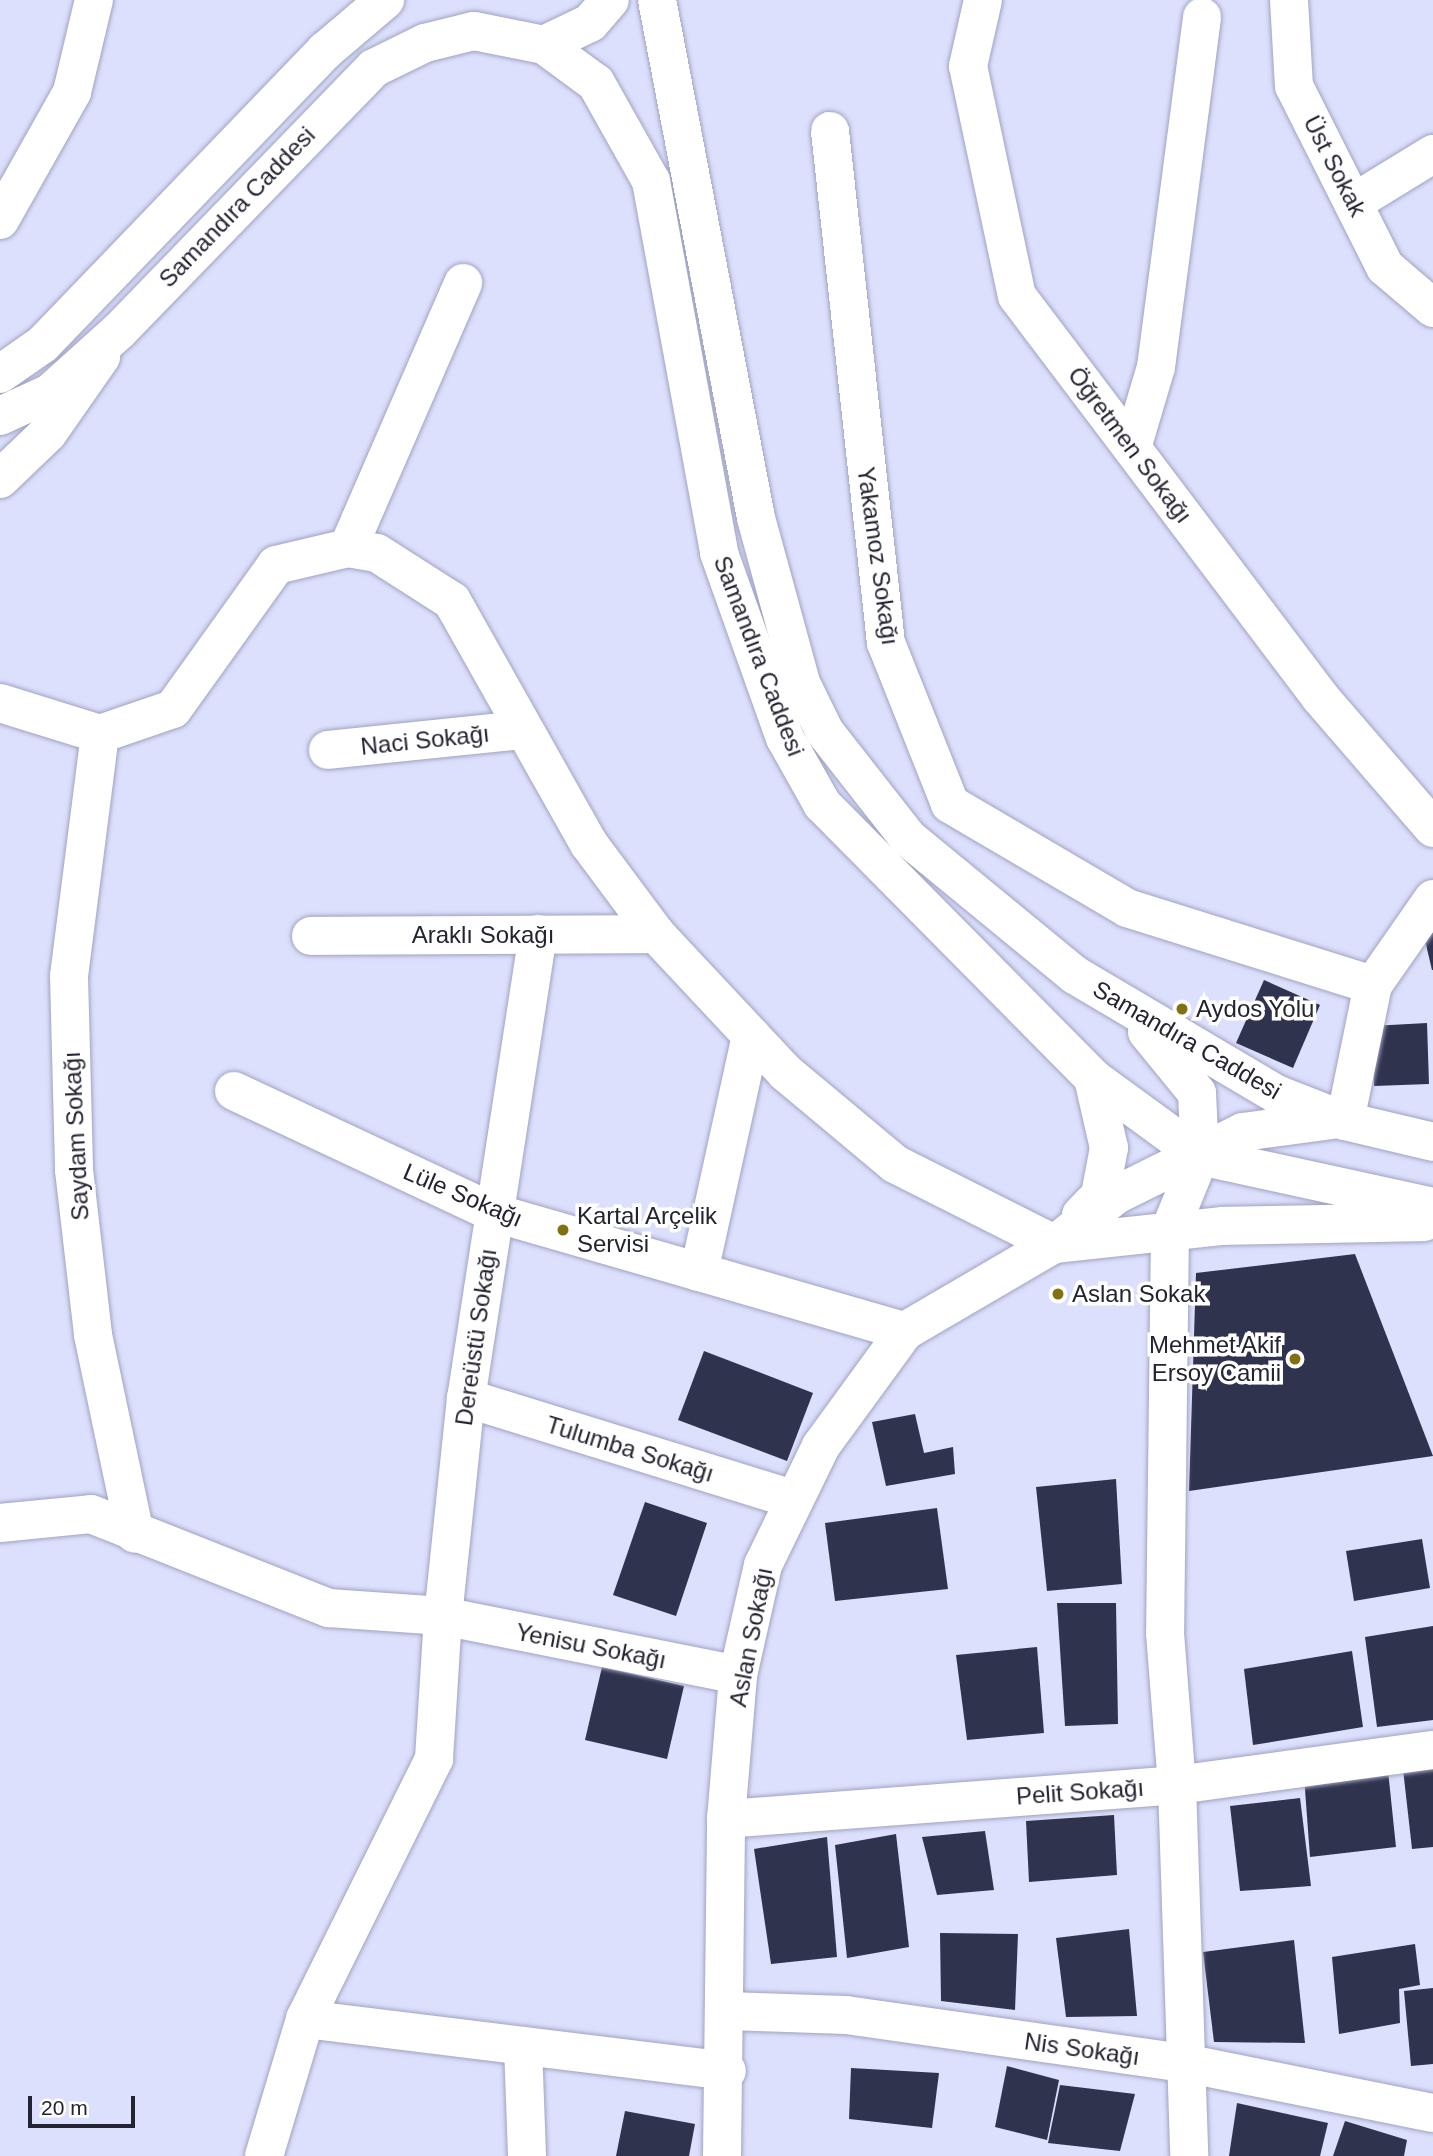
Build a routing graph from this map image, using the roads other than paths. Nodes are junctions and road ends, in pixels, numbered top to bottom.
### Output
1 (94, 0) edge
2 (384, 0) edge
3 (462, 0) edge
4 (610, 0) edge
5 (657, 0) edge
6 (983, 0) edge
7 (1289, 0) edge
8 (1202, 17) dead end
9 (491, 35) junction
10 (544, 45) junction
11 (830, 131) dead end
12 (1433, 154) edge
13 (1353, 203) junction
14 (0, 220) edge
15 (463, 283) dead end
16 (1433, 308) edge
17 (120, 330) junction
18 (0, 374) edge
19 (0, 416) edge
20 (1132, 448) junction
21 (0, 479) edge
22 (348, 548) junction
23 (0, 703) edge
24 (522, 730) junction
25 (100, 734) junction
26 (328, 750) dead end
27 (1433, 828) edge
28 (1433, 899) edge
29 (538, 934) junction
30 (656, 934) junction
31 (311, 936) dead end
32 (1373, 985) junction
33 (1120, 1003) junction
34 (751, 1036) junction
35 (1093, 1077) junction
36 (234, 1091) dead end
37 (1345, 1121) junction
38 (1433, 1142) edge
39 (1200, 1156) junction
40 (1433, 1207) edge
41 (495, 1213) junction
42 (1433, 1223) edge
43 (1170, 1230) junction
44 (1054, 1244) junction
45 (699, 1272) junction
46 (905, 1331) junction
47 (466, 1398) junction
48 (793, 1499) junction
49 (0, 1523) edge
50 (135, 1534) junction
51 (443, 1616) junction
52 (738, 1675) junction
53 (1433, 1750) edge
54 (1178, 1785) junction
55 (726, 1819) junction
56 (727, 2011) junction
57 (305, 2019) junction
58 (523, 2046) junction
59 (1189, 2064) junction
60 (727, 2071) junction
61 (1433, 2113) edge
62 (264, 2156) edge
63 (527, 2156) edge
64 (722, 2156) edge
65 (1189, 2156) edge

1 - 14 street
2 - 18 street, Samandıra Caddesi
3 - 9 street
4 - 10 street
5 - 33 street, Samandıra Caddesi
6 - 20 street, Öğretmen Sokağı
7 - 13 street, Üst Sokak
8 - 20 street
9 - 10 street, Samandıra Caddesi
9 - 17 street, Samandıra Caddesi
10 - 35 street, Samandıra Caddesi
11 - 32 street, Yakamoz Sokağı
12 - 13 street
13 - 16 street, Üst Sokak
15 - 22 street
17 - 19 street, Samandıra Caddesi
17 - 21 street
20 - 27 street, Öğretmen Sokağı
22 - 24 street
22 - 25 street
23 - 25 street
24 - 26 street, Naci Sokağı
24 - 30 street
25 - 50 street, Saydam Sokağı
28 - 32 street
29 - 30 street, Araklı Sokağı
29 - 31 street, Araklı Sokağı
29 - 41 street, Dereüstü Sokağı
30 - 34 street
32 - 37 street
33 - 37 street, Samandıra Caddesi
33 - 39 street
34 - 44 street
34 - 45 street
35 - 39 street, Samandıra Caddesi
35 - 44 street
36 - 41 street, Lüle Sokağı
37 - 38 street, Samandıra Caddesi
37 - 39 street
39 - 40 street, Samandıra Caddesi
39 - 43 street
39 - 44 street
41 - 45 street, Lüle Sokağı
41 - 47 street, Dereüstü Sokağı
42 - 43 street
43 - 44 street
43 - 54 street
44 - 46 street, Aslan Sokağı
45 - 46 street, Lüle Sokağı
46 - 48 street, Aslan Sokağı
47 - 48 street, Tulumba Sokağı
47 - 51 street, Dereüstü Sokağı
48 - 52 street, Aslan Sokağı
49 - 50 street, Yenisu Sokağı
50 - 51 street, Yenisu Sokağı
51 - 52 street, Yenisu Sokağı
51 - 57 street, Dereüstü Sokağı
52 - 55 street, Aslan Sokağı
53 - 54 street, Pelit Sokağı
54 - 55 street, Pelit Sokağı
54 - 59 street
55 - 56 street, Aslan Sokağı
56 - 59 street, Nis Sokağı
56 - 60 street, Aslan Sokağı
57 - 58 street
57 - 62 street, Dereüstü Sokağı
58 - 60 street
58 - 63 street
59 - 61 street, Nis Sokağı
59 - 65 street
60 - 64 street, Aslan Sokağı

